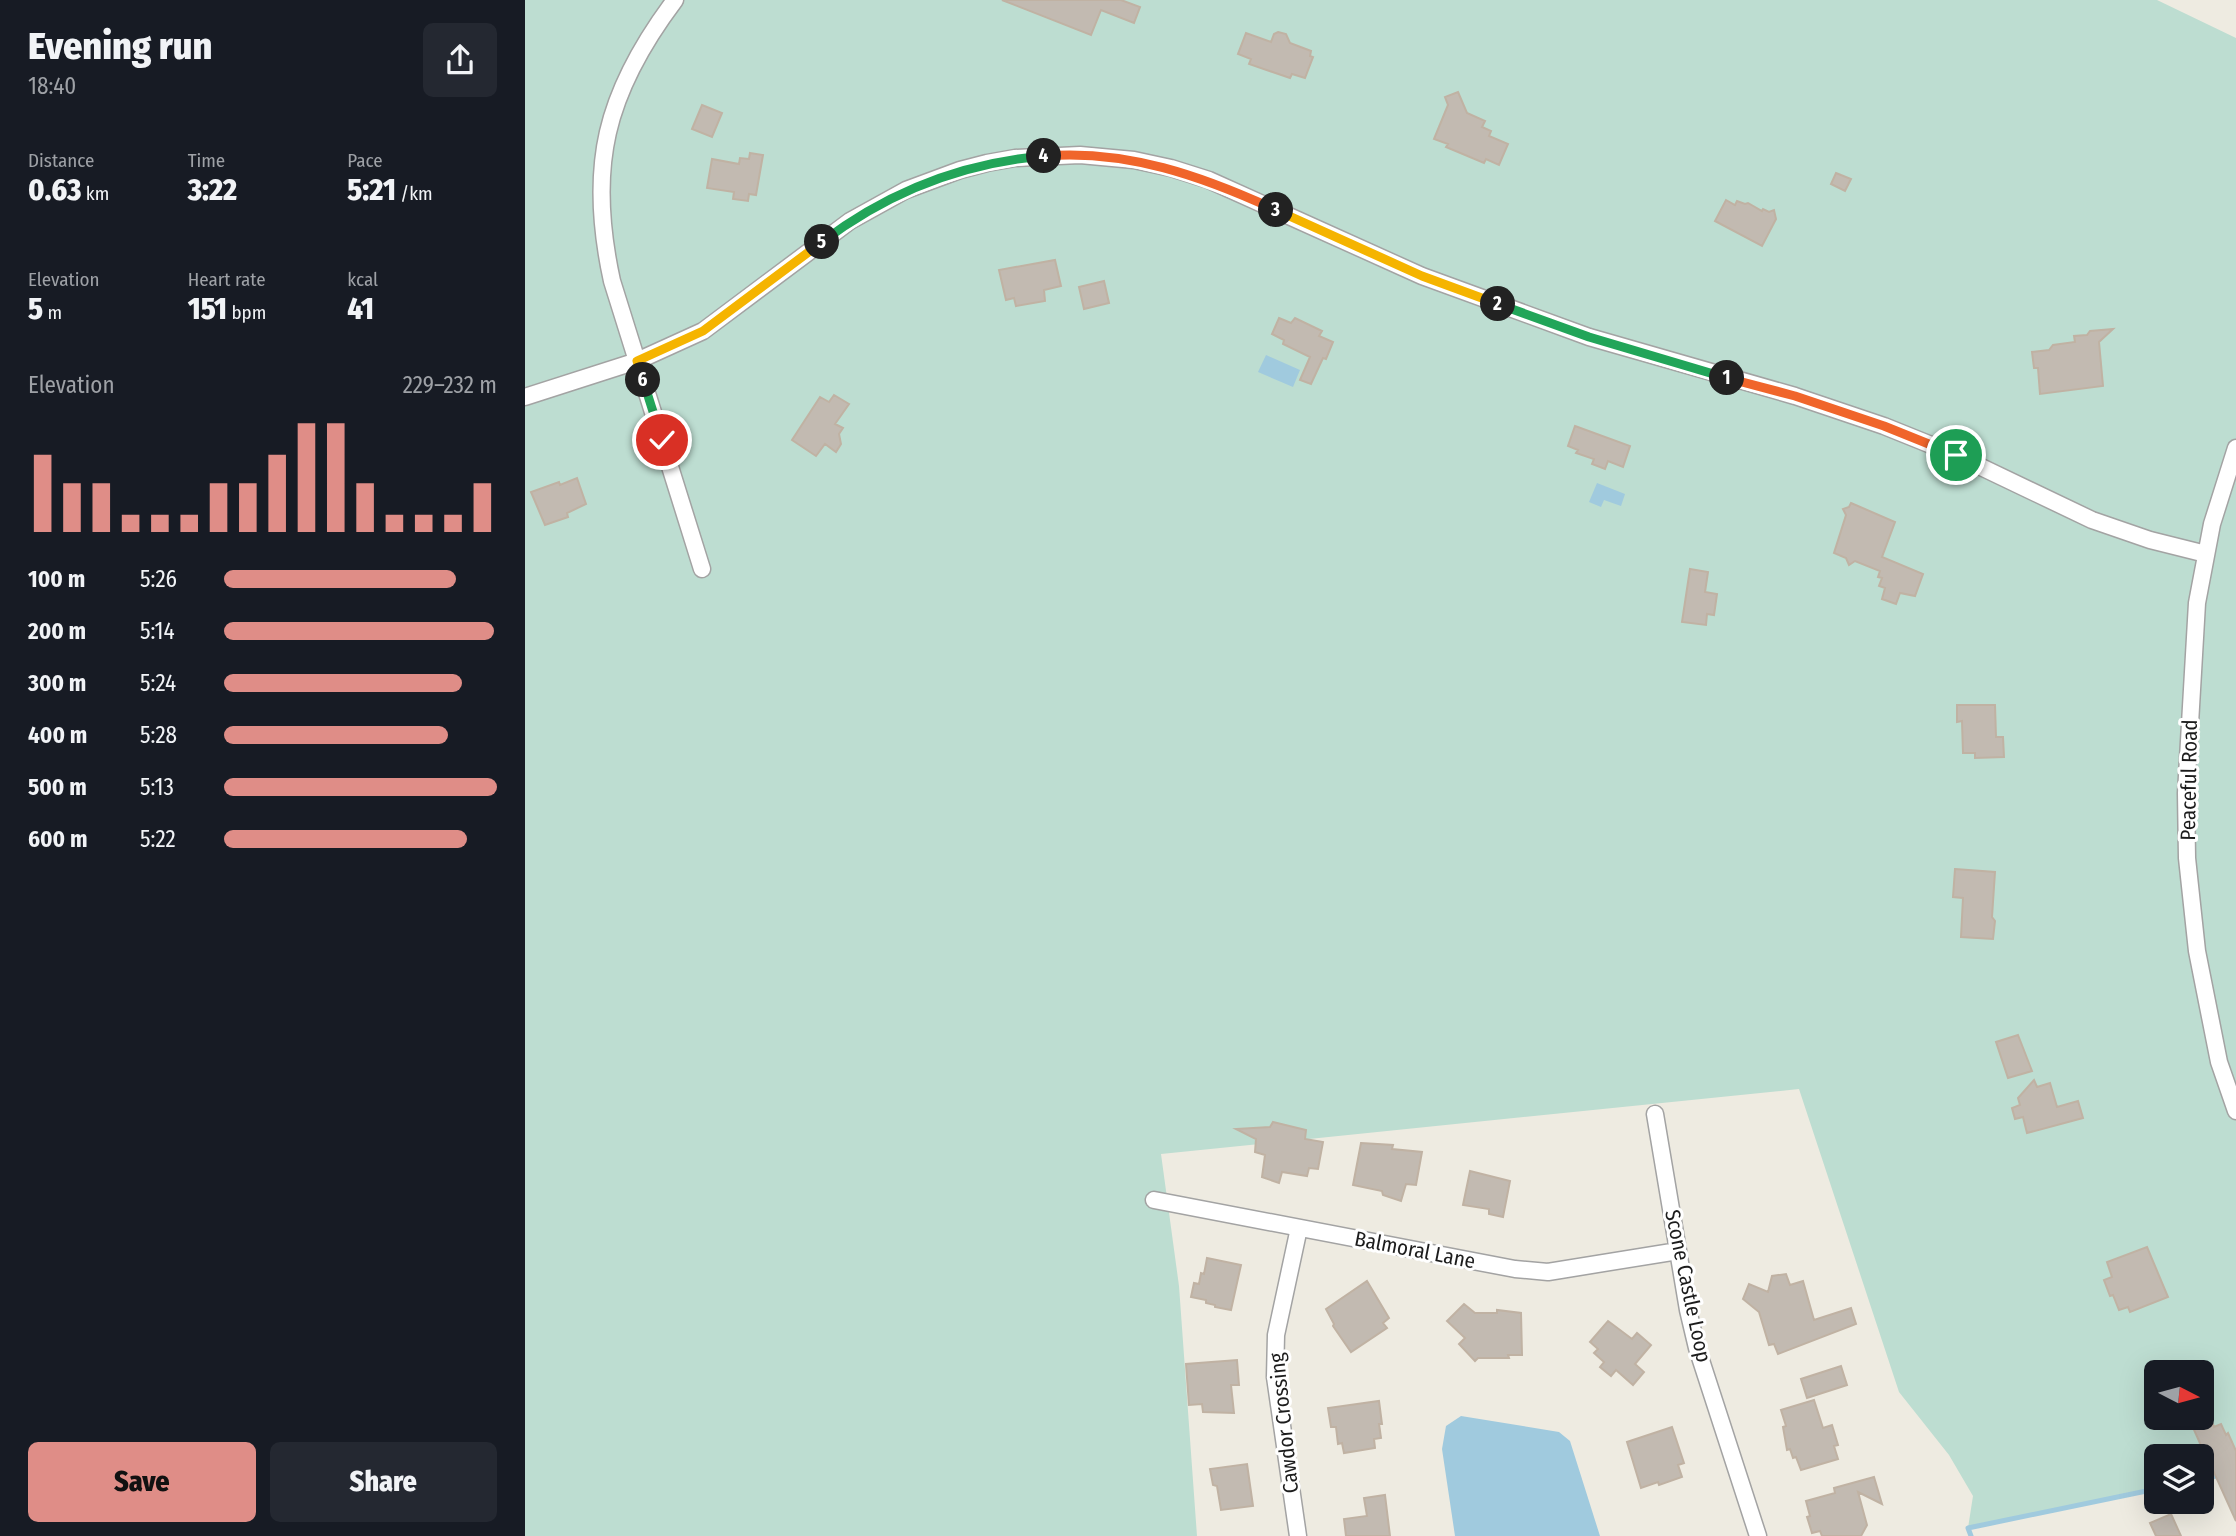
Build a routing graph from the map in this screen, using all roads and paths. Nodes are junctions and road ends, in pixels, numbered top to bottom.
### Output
1 (675, 0) edge
2 (637, 361) junction
3 (525, 397) edge
4 (2236, 448) edge
5 (2206, 554) junction
6 (702, 569) dead end
7 (2236, 1111) edge
8 (1655, 1114) dead end
9 (1154, 1200) dead end
10 (1299, 1228) junction
11 (1678, 1251) junction
12 (1298, 1536) edge
13 (1758, 1536) edge

1 - 2 street
2 - 3 street
2 - 5 street
2 - 6 street
4 - 5 street, Peaceful Road
5 - 7 street, Peaceful Road
8 - 11 street, Scone Castle Loop
9 - 10 street, Balmoral Lane
10 - 11 street, Balmoral Lane
10 - 12 street, Cawdor Crossing
11 - 13 street, Scone Castle Loop

